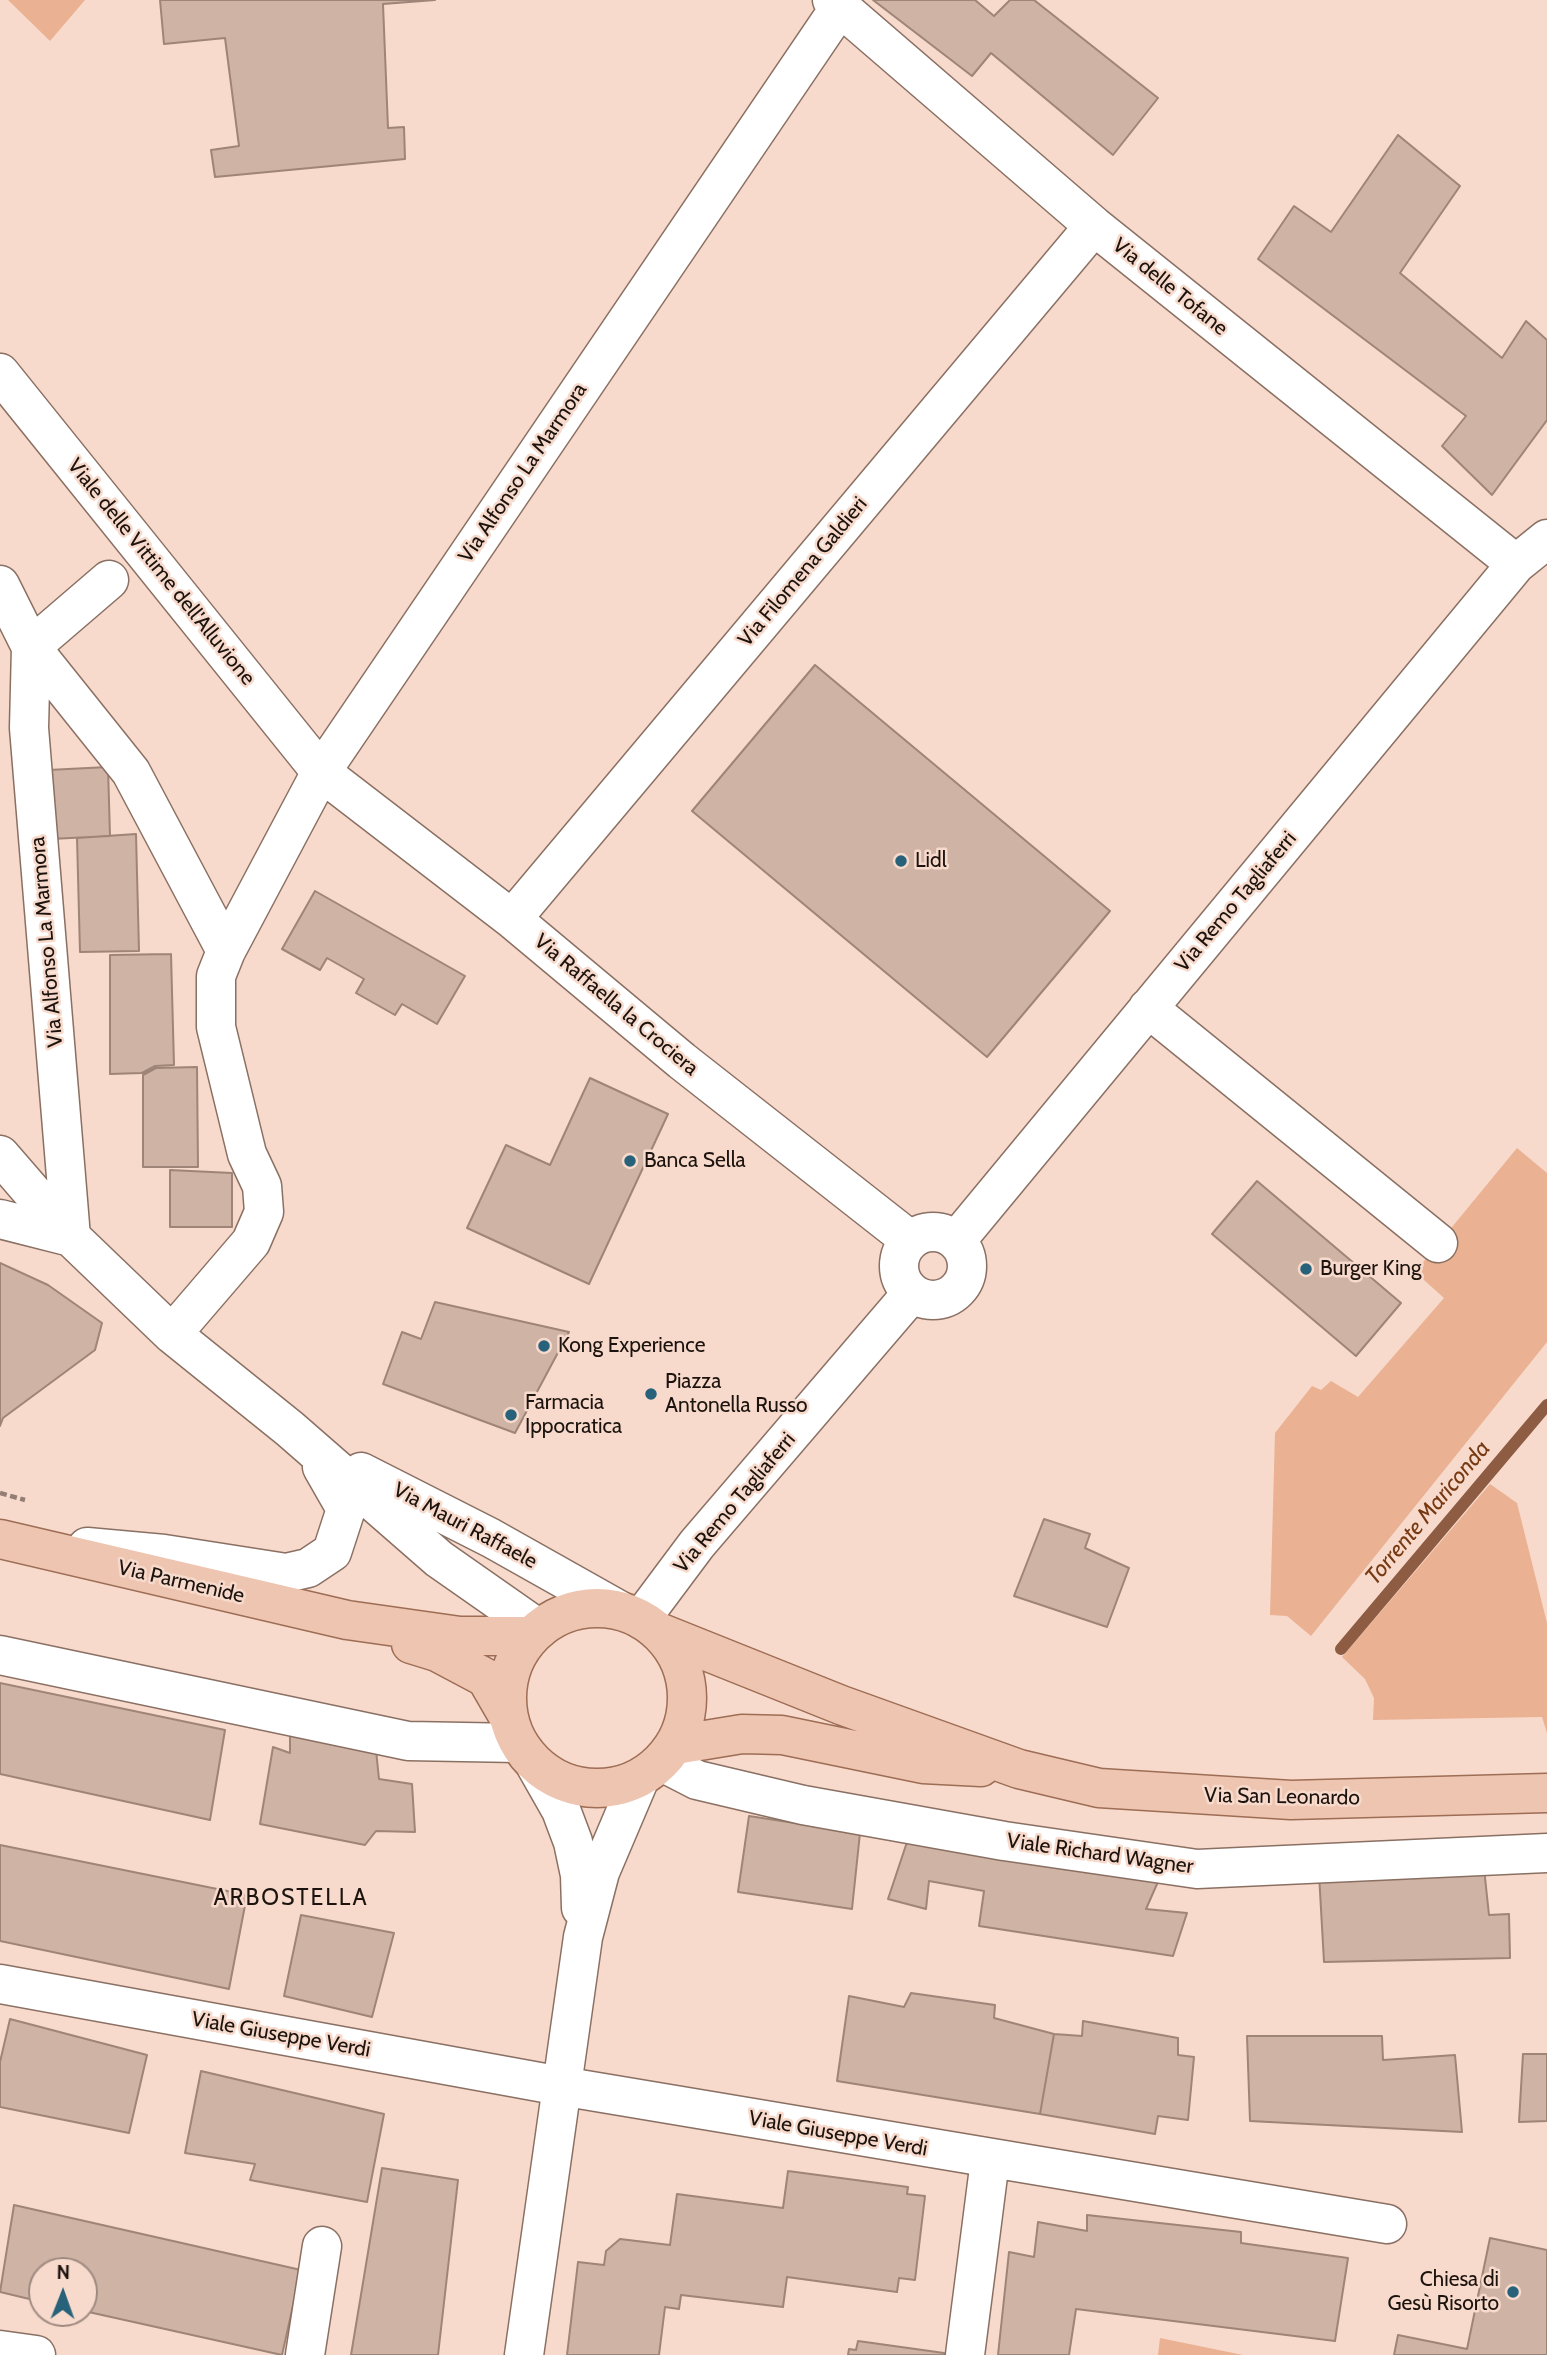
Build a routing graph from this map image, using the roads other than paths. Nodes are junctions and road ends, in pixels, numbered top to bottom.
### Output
1 (836, 3) edge
2 (1094, 226) junction
3 (0, 373) edge
4 (1547, 539) edge
5 (1516, 564) junction
6 (108, 580) dead end
7 (0, 585) edge
8 (31, 647) junction
9 (29, 728) junction
10 (0, 756) edge
11 (321, 772) junction
12 (512, 919) junction
13 (226, 951) junction
14 (1148, 1008) junction
15 (0, 1155) edge
16 (0, 1219) edge
17 (71, 1237) junction
18 (910, 1240) junction
19 (956, 1241) junction
20 (1438, 1243) dead end
21 (912, 1293) junction
22 (172, 1334) junction
23 (309, 1445) junction
24 (8, 1541) edge
25 (308, 1568) joint
26 (347, 1620) junction
27 (640, 1621) junction
28 (535, 1632) junction
29 (0, 1655) edge
30 (520, 1741) junction
31 (659, 1762) junction
32 (1019, 1769) junction
33 (1547, 1793) edge
34 (1547, 1853) edge
35 (583, 1937) junction
36 (0, 1984) edge
37 (561, 2087) junction
38 (990, 2160) junction
39 (1387, 2224) dead end
40 (322, 2246) dead end
41 (0, 2350) edge
42 (36, 2355) edge
43 (305, 2355) edge
44 (524, 2355) edge
45 (965, 2355) edge

1 - 2 street, Via delle Tofane
1 - 11 street, Via Alfonso La Marmora
2 - 5 street, Via delle Tofane
2 - 12 street, Via Filomena Galdieri
3 - 11 street, Viale delle Vittime dell'Alluvione
4 - 5 street, Via Remo Tagliaferri
5 - 14 street, Via Remo Tagliaferri
6 - 8 street
7 - 8 street, Via Alfonso La Marmora
8 - 9 street, Via Alfonso La Marmora
8 - 13 street, Via Alfonso La Marmora
9 - 10 street
9 - 17 street, Via Alfonso La Marmora
11 - 12 street, Via Raffaella la Crociera
11 - 13 street, Via Alfonso La Marmora
12 - 18 street, Via Raffaella la Crociera
13 - 22 street, Via Alfonso La Marmora
14 - 19 street, Via Remo Tagliaferri
14 - 20 street
15 - 17 street, Via Mauri Raffaele
16 - 17 street
17 - 22 street, Via Mauri Raffaele
18 - 19 street
18 - 21 street
19 - 21 street
21 - 27 street, Via Remo Tagliaferri
22 - 23 street, Via Mauri Raffaele
23 - 25 street, Via Mauri Raffaele
23 - 27 street, Via Mauri Raffaele
23 - 28 street, Via Mauri Raffaele
24 - 25 street, Via Parmenide
24 - 26 main road, Via Parmenide
26 - 28 main road, Via Parmenide
26 - 30 main road, Via Parmenide
27 - 28 main road
27 - 31 main road
27 - 32 main road, Via San Leonardo
28 - 30 main road
29 - 30 street
30 - 31 main road
30 - 35 street
31 - 32 main road, Via San Leonardo
31 - 34 street, Viale Richard Wagner
31 - 35 street
32 - 33 main road, Via San Leonardo
35 - 37 street
36 - 37 street, Viale Giuseppe Verdi
37 - 38 street, Viale Giuseppe Verdi
37 - 44 street
38 - 39 street, Viale Giuseppe Verdi
38 - 45 street
40 - 43 street
41 - 42 street

